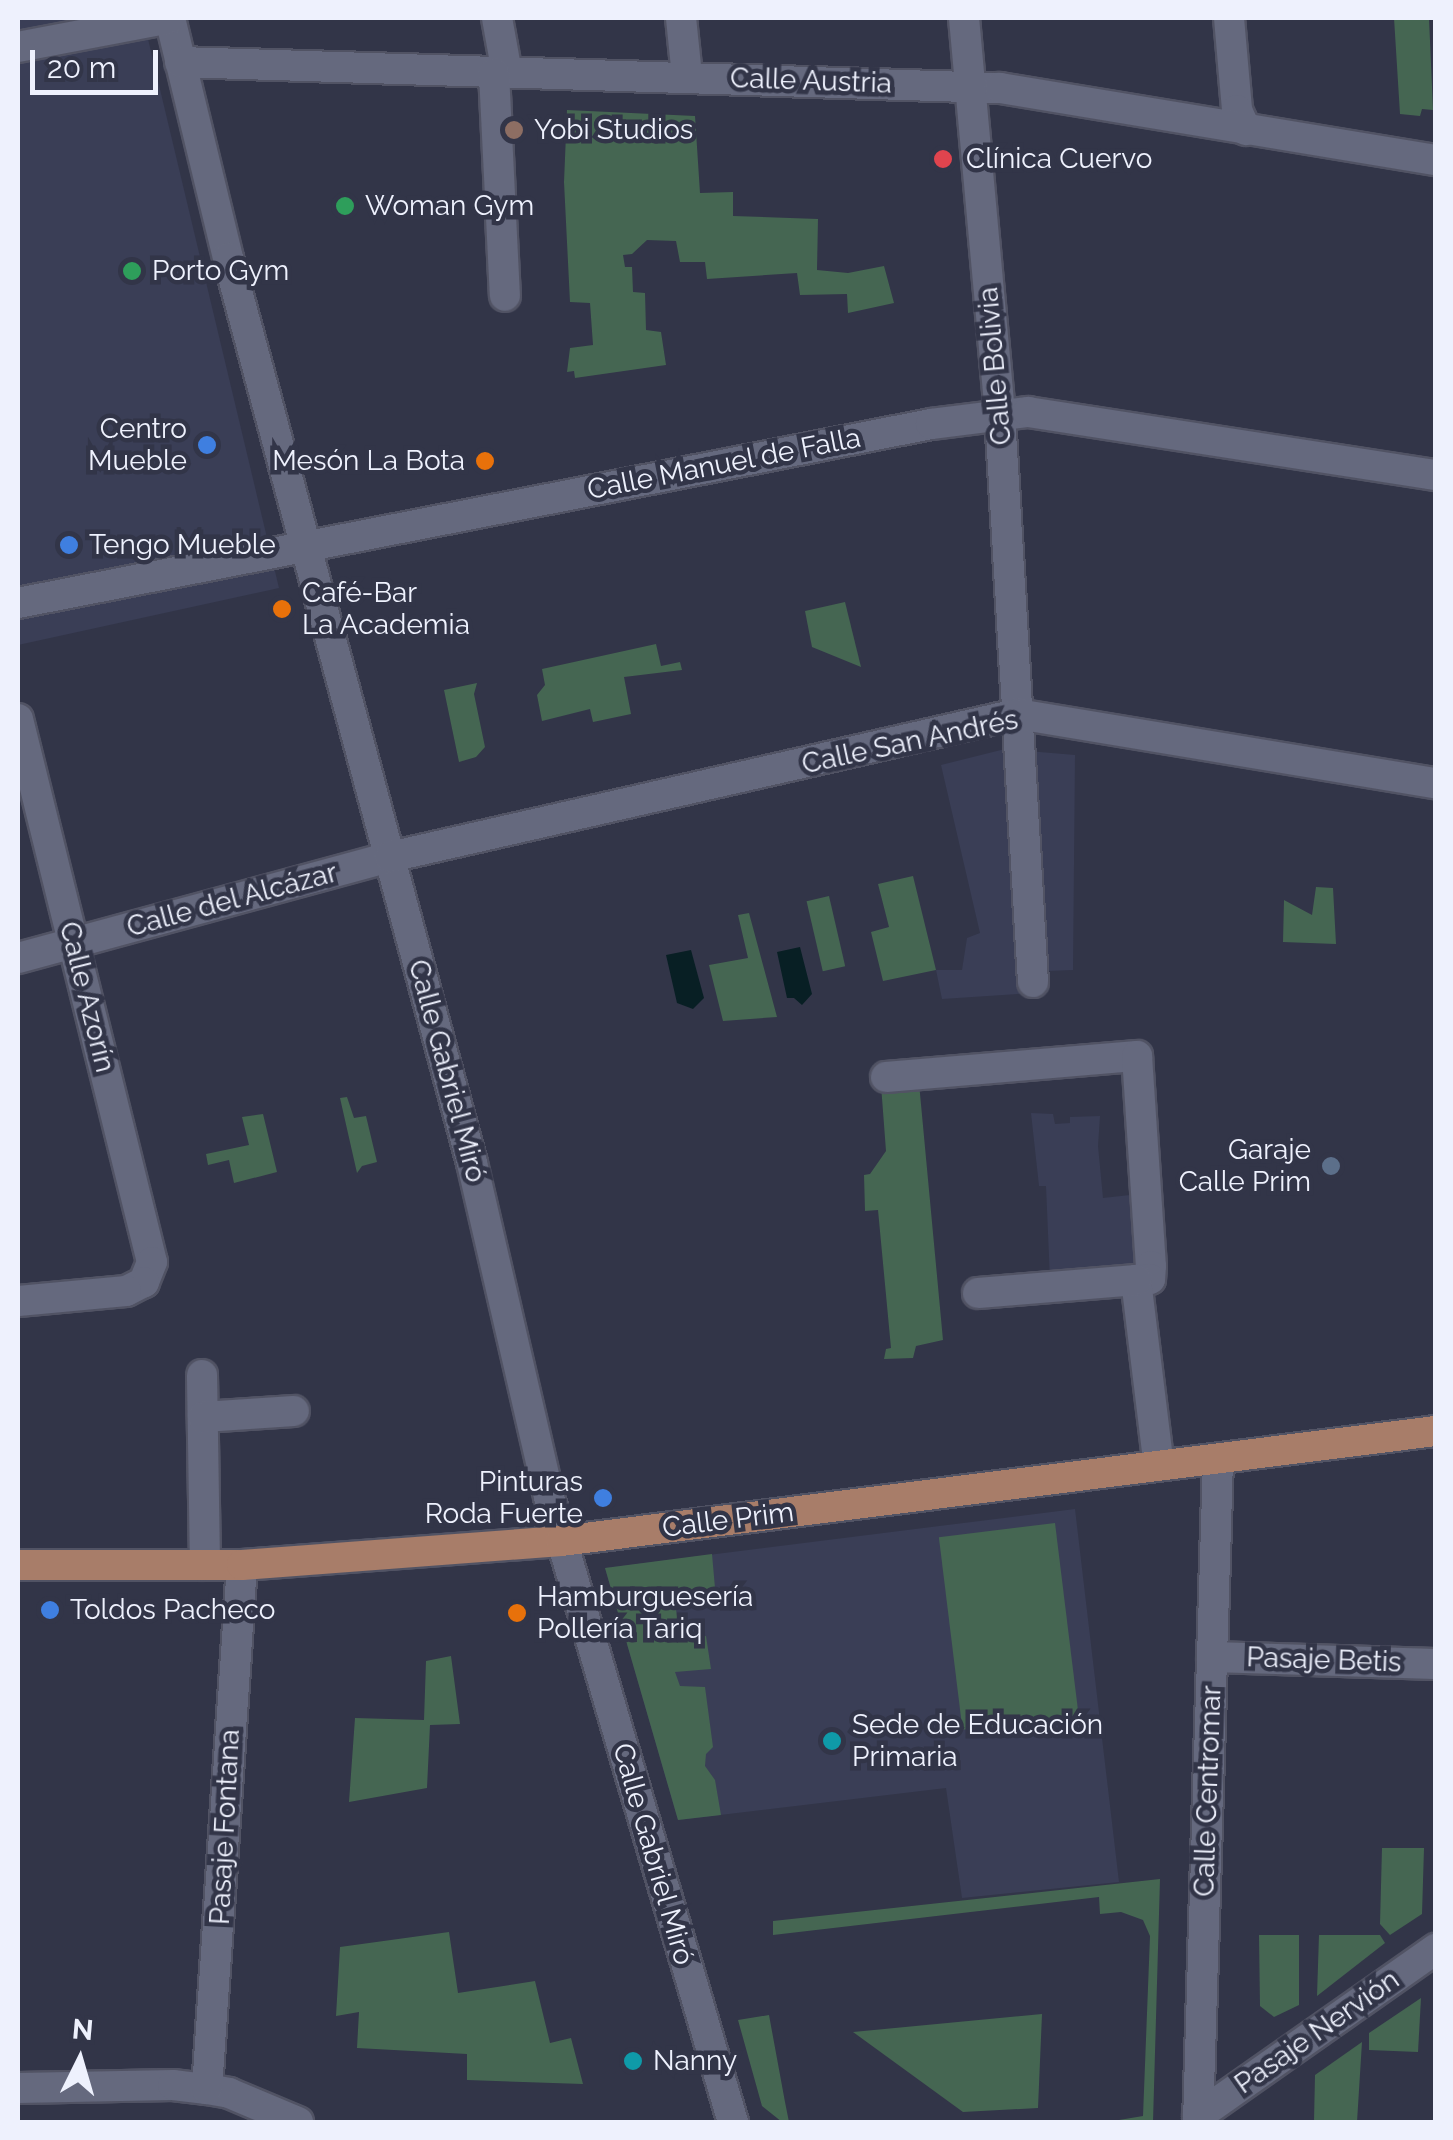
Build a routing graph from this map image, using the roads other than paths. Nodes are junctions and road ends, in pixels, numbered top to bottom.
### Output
1 (170, 18) edge
2 (497, 18) edge
3 (681, 18) edge
4 (964, 18) edge
5 (1229, 18) edge
6 (18, 47) edge
7 (180, 62) junction
8 (500, 73) junction
9 (687, 76) junction
10 (970, 87) junction
11 (1246, 130) junction
12 (1436, 160) edge
13 (505, 296) dead end
14 (1000, 415) junction
15 (1436, 475) edge
16 (304, 544) junction
17 (18, 603) edge
18 (1017, 714) junction
19 (18, 719) edge
20 (22, 757) edge
21 (1436, 783) edge
22 (390, 857) junction
23 (74, 943) junction
24 (18, 958) edge
25 (1034, 982) dead end
26 (886, 1076) dead end
27 (1136, 1280) junction
28 (978, 1294) dead end
29 (18, 1301) edge
30 (202, 1376) dead end
31 (294, 1411) dead end
32 (202, 1417) junction
33 (1436, 1431) edge
34 (1218, 1459) junction
35 (1159, 1466) junction
36 (561, 1540) junction
37 (18, 1565) edge
38 (205, 1565) junction
39 (242, 1565) junction
40 (1212, 1656) junction
41 (1436, 1664) edge
42 (1436, 1949) edge
43 (18, 2088) edge
44 (207, 2088) junction
45 (1198, 2119) edge
46 (298, 2122) edge
47 (733, 2122) edge

1 - 6 street
1 - 7 street, Calle Gabriel Miró
2 - 8 street
3 - 9 street
4 - 10 street, Calle Bolivia
5 - 11 street
7 - 8 street, Calle Austria
7 - 16 street, Calle Gabriel Miró
8 - 9 street, Calle Austria
8 - 13 street
9 - 10 street, Calle Austria
10 - 11 street, Calle Austria
10 - 14 street, Calle Bolivia
11 - 12 street, Calle Austria
14 - 15 street, Calle Manuel de Falla
14 - 16 street, Calle Manuel de Falla
14 - 18 street, Calle Bolivia
16 - 17 street, Calle Manuel de Falla
16 - 22 street, Calle Gabriel Miró
18 - 21 street, Calle San Andrés
18 - 22 street, Calle San Andrés
18 - 25 street, Calle Bolivia
19 - 20 street, Calle Azorín
20 - 23 street, Calle Azorín
22 - 23 street, Calle del Alcázar
22 - 36 street, Calle Gabriel Miró
23 - 24 street, Calle del Alcázar
23 - 29 street, Calle Azorín
26 - 27 street
27 - 28 street
27 - 35 street
30 - 32 street
31 - 32 street
32 - 38 street
33 - 34 main road, Calle Prim
34 - 35 main road, Calle Prim
34 - 40 street, Calle Centromar
35 - 36 main road, Calle Prim
36 - 39 main road, Calle Prim
36 - 47 street, Calle Gabriel Miró
37 - 38 main road, Calle Prim
38 - 39 main road, Calle Prim
39 - 44 street, Pasaje Fontana
40 - 41 street, Pasaje Betis
40 - 45 street, Calle Centromar
42 - 45 street, Pasaje Nervión
43 - 44 street
44 - 46 street

